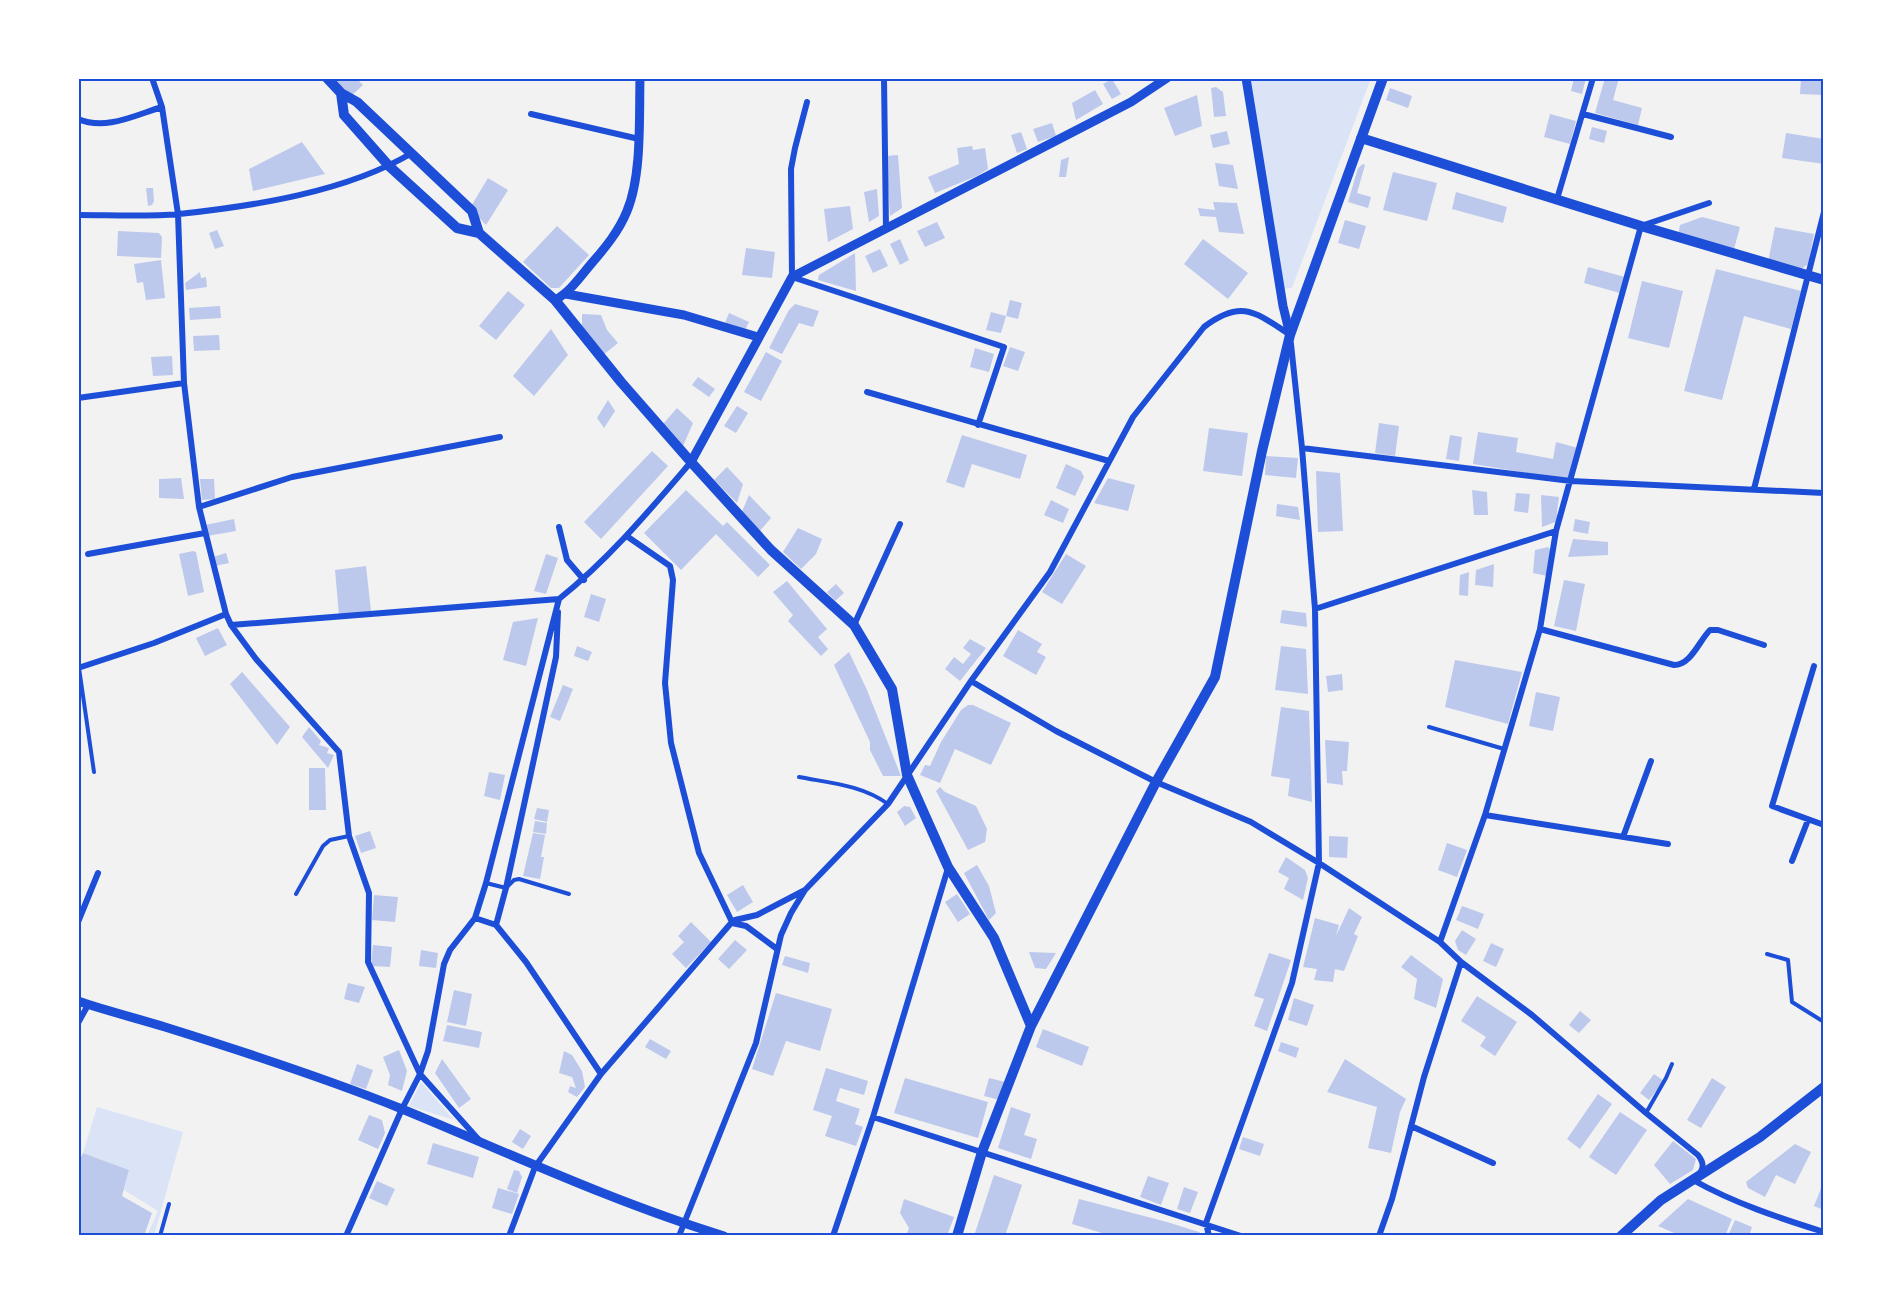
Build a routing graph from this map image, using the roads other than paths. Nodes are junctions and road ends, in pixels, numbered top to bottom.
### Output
1 (152, 78) edge
2 (327, 78) edge
3 (640, 78) edge
4 (884, 78) edge
5 (1167, 78) edge
6 (1246, 78) edge
7 (1383, 78) edge
8 (1593, 78) edge
9 (341, 93) junction
10 (807, 102) dead end
11 (162, 107) junction
12 (531, 114) dead end
13 (1583, 114) junction
14 (78, 119) edge
15 (1671, 137) dead end
16 (1361, 138) junction
17 (639, 139) junction
18 (412, 153) junction
19 (389, 166) junction
20 (1557, 199) junction
21 (1709, 203) dead end
22 (1824, 212) edge
23 (178, 214) junction
24 (78, 215) edge
25 (1641, 226) junction
26 (886, 229) junction
27 (479, 233) junction
28 (1809, 275) junction
29 (792, 277) junction
30 (1824, 280) edge
31 (566, 294) junction
32 (555, 300) junction
33 (1290, 335) junction
34 (758, 337) junction
35 (184, 383) junction
36 (867, 392) dead end
37 (78, 398) edge
38 (978, 425) junction
39 (500, 437) dead end
40 (1302, 448) junction
41 (1109, 461) junction
42 (691, 462) junction
43 (1571, 481) junction
44 (1754, 489) junction
45 (1824, 493) edge
46 (199, 507) junction
47 (900, 524) dead end
48 (559, 527) dead end
49 (1556, 531) junction
50 (205, 533) junction
51 (628, 537) junction
52 (88, 554) dead end
53 (584, 580) junction
54 (559, 599) junction
55 (1315, 609) junction
56 (226, 614) junction
57 (231, 625) junction
58 (855, 625) junction
59 (1540, 629) junction
60 (1764, 645) dead end
61 (1814, 666) dead end
62 (78, 668) edge
63 (971, 681) junction
64 (1429, 727) dead end
65 (1504, 749) junction
66 (1651, 761) dead end
67 (94, 772) dead end
68 (907, 775) junction
69 (799, 777) dead end
70 (1156, 782) junction
71 (888, 804) junction
72 (1485, 815) junction
73 (1808, 820) junction
74 (1824, 825) edge
75 (349, 836) junction
76 (1623, 837) junction
77 (1668, 844) dead end
78 (1792, 861) dead end
79 (1319, 863) junction
80 (948, 867) junction
81 (98, 873) dead end
82 (486, 883) junction
83 (506, 888) junction
84 (805, 890) junction
85 (296, 894) dead end
86 (569, 894) dead end
87 (475, 918) junction
88 (78, 922) edge
89 (732, 922) junction
90 (496, 925) junction
91 (1440, 942) junction
92 (777, 949) junction
93 (1767, 954) dead end
94 (1461, 962) junction
95 (78, 1001) edge
96 (88, 1005) junction
97 (1824, 1022) edge
98 (78, 1023) edge
99 (1032, 1026) junction
100 (1672, 1064) dead end
101 (420, 1074) junction
102 (601, 1074) junction
103 (1824, 1087) edge
104 (402, 1109) junction
105 (1646, 1113) junction
106 (873, 1117) junction
107 (1411, 1126) junction
108 (483, 1144) junction
109 (982, 1152) junction
110 (1493, 1163) dead end
111 (535, 1167) junction
112 (1694, 1180) junction
113 (169, 1204) dead end
114 (1206, 1223) junction
115 (684, 1224) junction
116 (1824, 1232) edge
117 (160, 1236) edge
118 (346, 1236) edge
119 (509, 1236) edge
120 (679, 1236) edge
121 (724, 1236) edge
122 (833, 1236) edge
123 (957, 1236) edge
124 (1209, 1236) edge
125 (1241, 1236) edge
126 (1379, 1236) edge
127 (1621, 1236) edge

1 - 11 street
2 - 9 main road
3 - 17 street
4 - 26 street
5 - 26 street
6 - 33 street
7 - 16 main road
8 - 13 street
9 - 18 main road
9 - 19 main road
10 - 29 street
11 - 14 street
11 - 23 street
12 - 17 street
13 - 15 street
13 - 20 street
16 - 20 main road
16 - 33 main road
17 - 31 street
18 - 19 street
18 - 27 main road
19 - 23 street
19 - 27 main road
20 - 25 main road
21 - 25 street
22 - 28 street
23 - 24 street
23 - 35 street
25 - 28 main road
25 - 43 street
26 - 29 street
27 - 32 main road
28 - 30 main road
28 - 44 street
29 - 34 street
29 - 38 street
31 - 32 street
31 - 34 street
32 - 42 main road
33 - 40 street
33 - 41 street
33 - 70 main road
34 - 42 street
35 - 37 street
35 - 46 street
36 - 38 street
38 - 41 street
39 - 46 street
40 - 43 street
40 - 55 street
41 - 63 street
42 - 51 street
42 - 58 main road
43 - 44 street
43 - 49 street
44 - 45 street
46 - 50 street
47 - 58 street
48 - 53 street
49 - 55 street
49 - 59 street
50 - 52 street
50 - 56 street
51 - 53 street
51 - 89 street
53 - 54 street
54 - 57 street
54 - 82 street
54 - 83 street
55 - 79 street
56 - 57 street
56 - 62 street
57 - 75 street
58 - 68 main road
59 - 60 street
59 - 65 street
61 - 73 street
62 - 67 lane
63 - 68 street
63 - 70 street
64 - 65 lane
65 - 72 street
66 - 76 street
68 - 71 street
68 - 80 main road
69 - 71 lane
70 - 79 street
70 - 99 main road
71 - 84 street
72 - 76 street
72 - 91 street
73 - 74 street
73 - 78 street
75 - 85 lane
75 - 101 street
76 - 77 street
79 - 91 street
79 - 114 street
80 - 99 main road
80 - 106 street
81 - 88 street
82 - 83 lane
82 - 87 street
83 - 86 lane
83 - 90 street
84 - 89 street
84 - 92 street
87 - 90 street
87 - 101 street
89 - 92 street
89 - 102 street
90 - 102 street
91 - 94 street
92 - 115 street
93 - 97 lane
94 - 105 street
94 - 107 street
95 - 96 street
96 - 98 street
96 - 104 street
99 - 109 main road
100 - 105 lane
101 - 104 street
101 - 108 street
102 - 111 street
103 - 112 main road
104 - 108 street
104 - 118 street
105 - 112 street
106 - 109 street
106 - 122 street
107 - 110 street
107 - 126 street
108 - 111 street
109 - 114 street
109 - 123 main road
111 - 115 street
111 - 119 street
112 - 116 street
112 - 127 main road
113 - 117 lane
114 - 124 street
114 - 125 street
115 - 120 street
115 - 121 street

